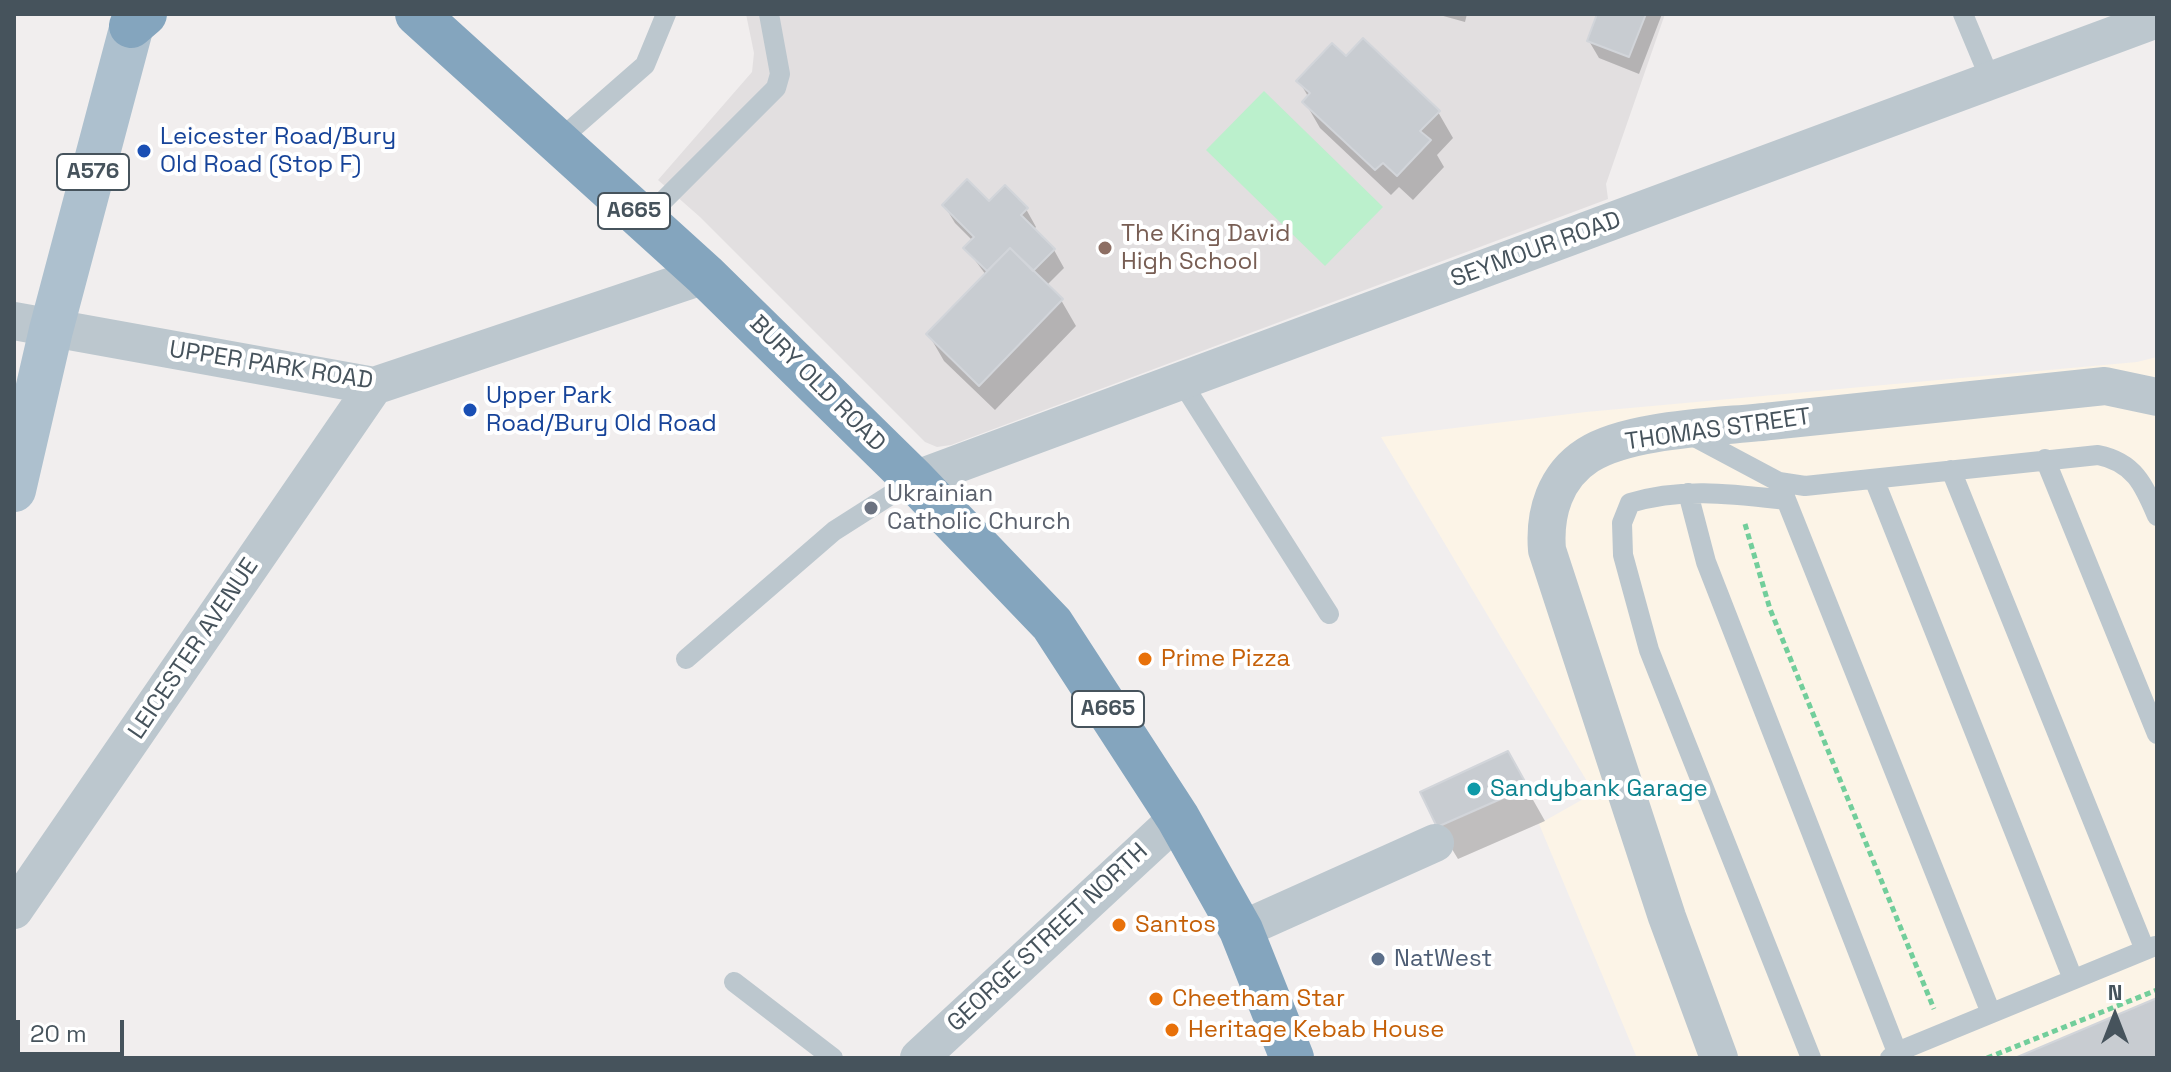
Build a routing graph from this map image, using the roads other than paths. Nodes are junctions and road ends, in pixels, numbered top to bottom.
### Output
1 (417, 14) edge
2 (666, 14) edge
3 (769, 14) edge
4 (1963, 14) edge
5 (135, 17) edge
6 (2157, 19) edge
7 (1991, 81) junction
8 (557, 142) junction
9 (644, 220) junction
10 (705, 275) junction
11 (32, 325) edge
12 (1181, 381) junction
13 (374, 386) junction
14 (2157, 397) edge
15 (1682, 431) junction
16 (2045, 459) junction
17 (1951, 470) junction
18 (1874, 479) junction
19 (914, 480) junction
20 (14, 490) edge
21 (1783, 491) junction
22 (1688, 493) junction
23 (2157, 516) edge
24 (1329, 614) dead end
25 (686, 659) dead end
26 (2157, 734) edge
27 (1178, 818) junction
28 (1435, 843) dead end
29 (14, 910) edge
30 (1241, 930) junction
31 (2151, 948) edge
32 (2073, 979) junction
33 (734, 982) dead end
34 (1991, 1013) junction
35 (1894, 1055) edge
36 (833, 1058) edge
37 (919, 1058) edge
38 (1292, 1058) edge
39 (1719, 1058) edge
40 (1811, 1058) edge

1 - 8 highway, BURY OLD ROAD / A665
2 - 8 lane
3 - 9 lane
4 - 7 lane
5 - 11 main road, A576
6 - 7 street, SEYMOUR ROAD
7 - 12 street, SEYMOUR ROAD
8 - 9 highway, BURY OLD ROAD / A665
9 - 10 highway, BURY OLD ROAD / A665
10 - 13 street, UPPER PARK ROAD
10 - 19 highway, BURY OLD ROAD / A665
11 - 13 street, UPPER PARK ROAD
11 - 20 main road, A576
12 - 19 street, SEYMOUR ROAD
12 - 24 lane
13 - 29 street, LEICESTER AVENUE
14 - 15 street, THOMAS STREET
15 - 21 lane
15 - 39 street, THOMAS STREET
16 - 17 lane
16 - 23 lane
16 - 26 lane
17 - 18 lane
17 - 31 lane
18 - 21 lane
18 - 32 lane
19 - 25 lane
19 - 27 highway, BURY OLD ROAD / A665
21 - 22 lane
21 - 34 lane
22 - 35 lane
22 - 40 lane
27 - 30 highway, BURY OLD ROAD / A665
27 - 37 street, GEORGE STREET NORTH
28 - 30 street
30 - 38 highway, BURY OLD ROAD / A665
31 - 32 lane
32 - 34 lane
33 - 36 lane
34 - 35 lane

